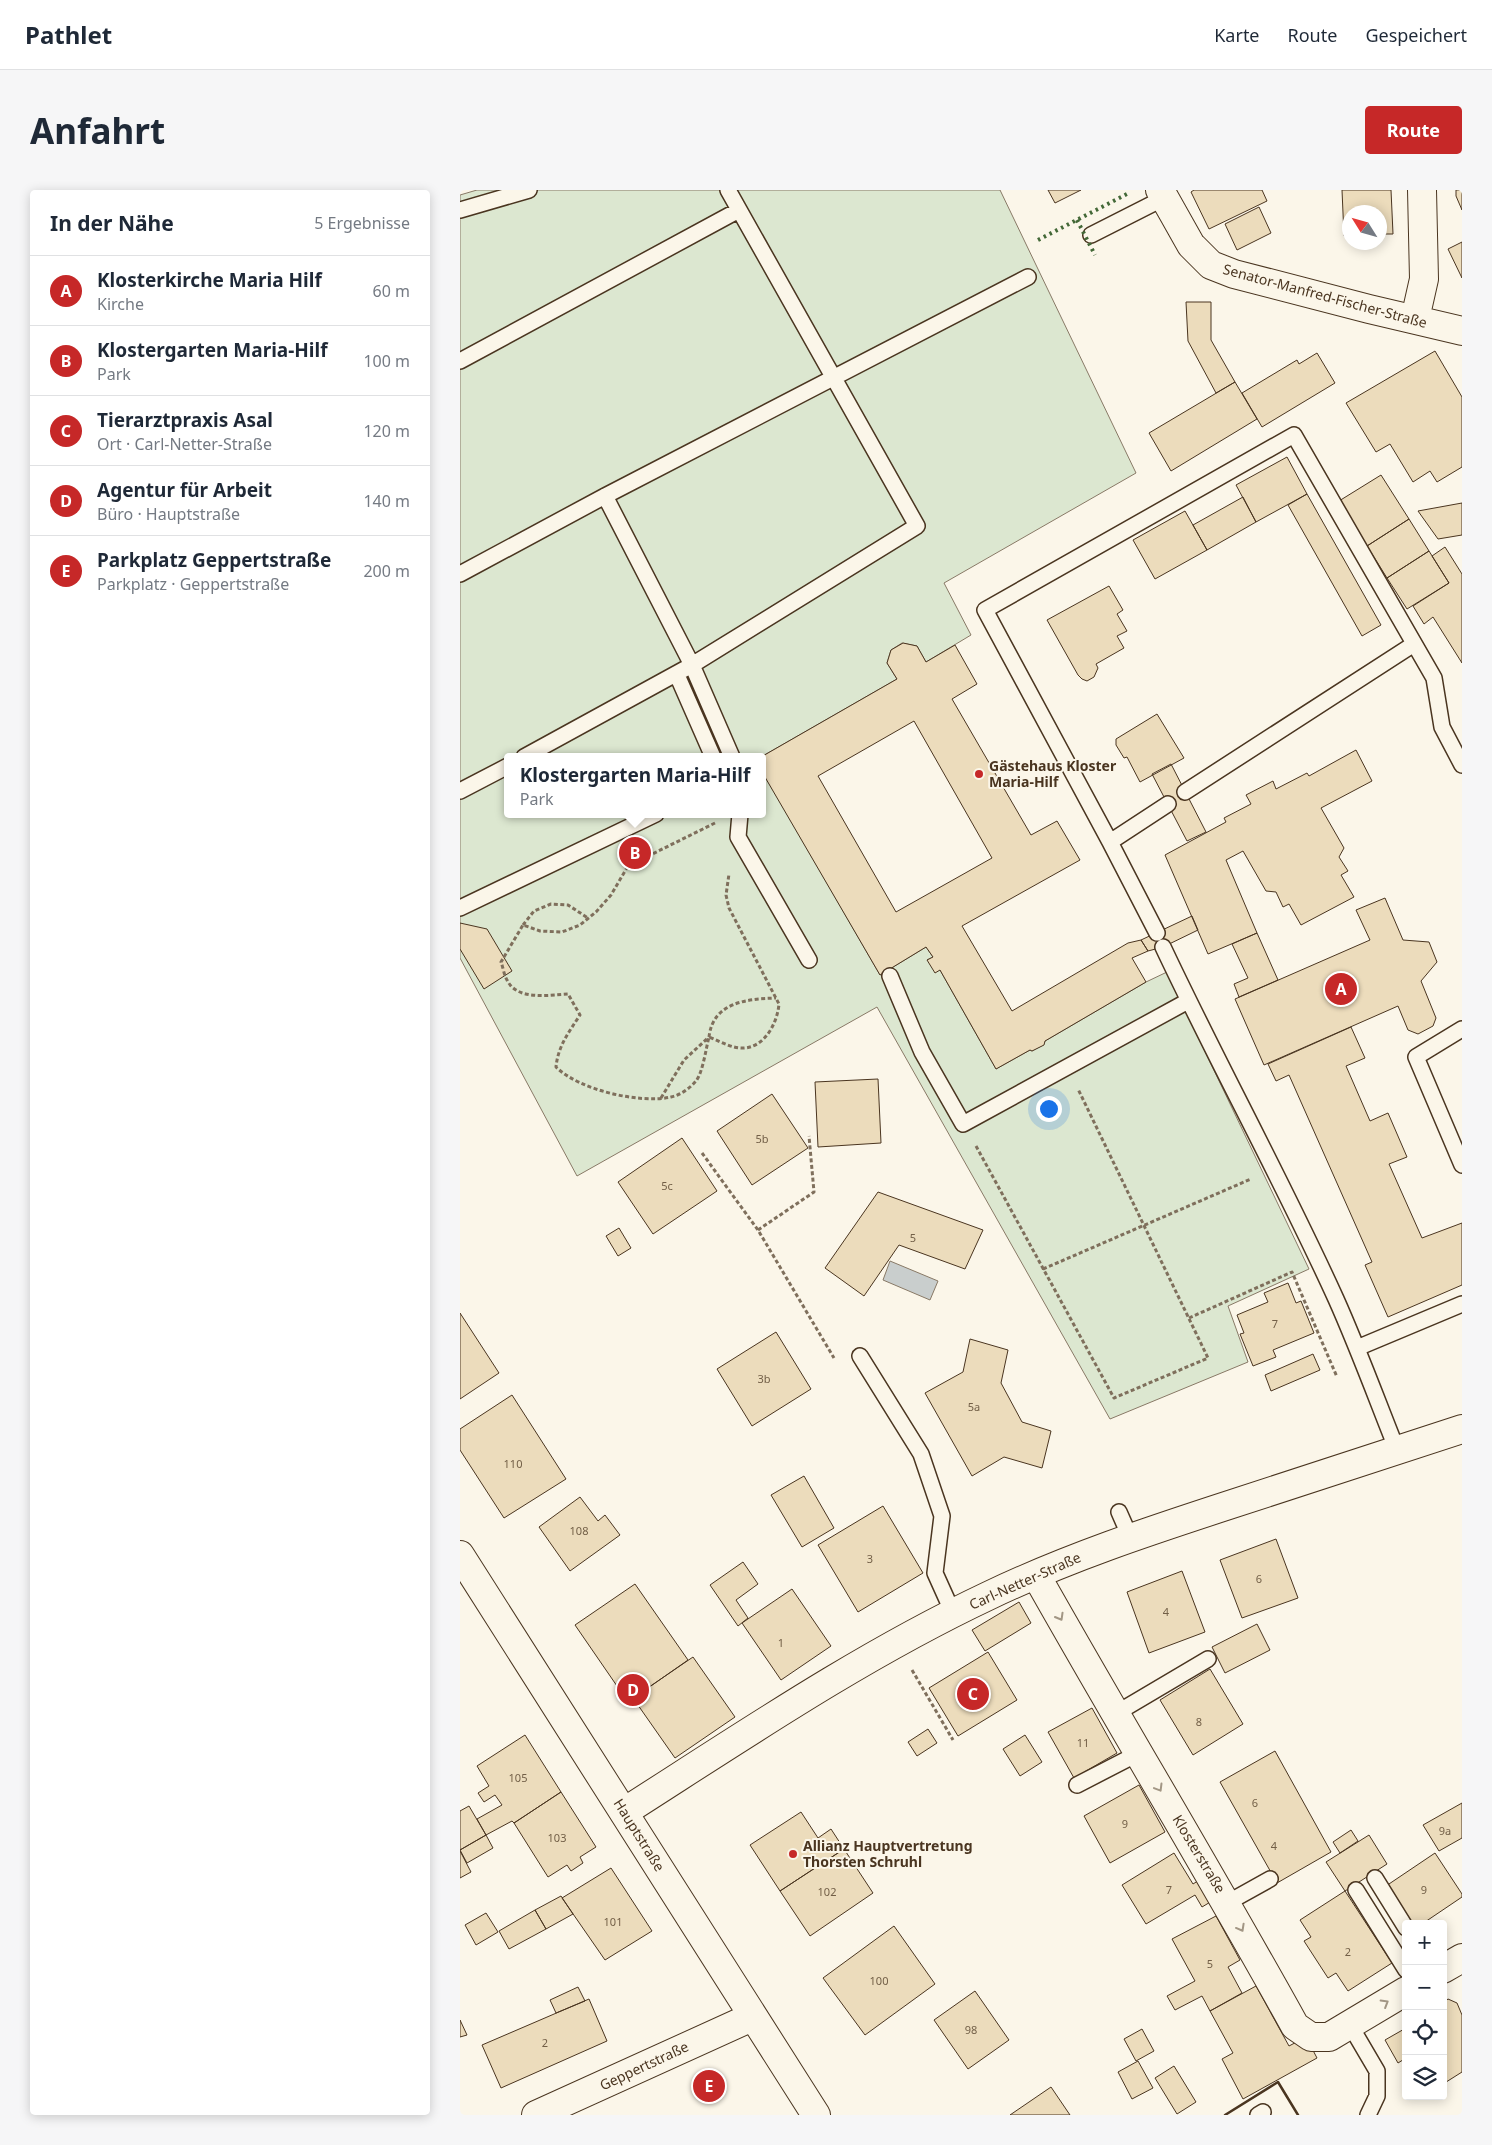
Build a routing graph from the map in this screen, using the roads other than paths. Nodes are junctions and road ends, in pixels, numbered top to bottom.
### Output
1 (530, 190) edge
2 (728, 190) edge
3 (1422, 190) edge
4 (1162, 194) edge
5 (460, 210) edge
6 (740, 210) junction
7 (1091, 235) dead end
8 (1028, 277) dead end
9 (1415, 319) junction
10 (1462, 331) edge
11 (460, 361) edge
12 (834, 379) junction
13 (605, 496) junction
14 (460, 574) edge
15 (1414, 644) junction
16 (692, 665) junction
17 (677, 675) junction
18 (531, 753) edge
19 (711, 753) edge
20 (730, 753) edge
21 (1462, 765) edge
22 (504, 768) edge
23 (460, 791) edge
24 (1185, 792) dead end
25 (1168, 804) dead end
26 (648, 818) edge
27 (740, 818) edge
28 (1110, 842) junction
29 (460, 908) edge
30 (1157, 933) dead end
31 (1164, 947) dead end
32 (810, 960) dead end
33 (890, 976) dead end
34 (1188, 1001) junction
35 (1462, 1029) edge
36 (1462, 1165) edge
37 (1462, 1304) edge
38 (1357, 1348) junction
39 (860, 1356) dead end
40 (1462, 1429) edge
41 (1397, 1450) junction
42 (1119, 1512) dead end
43 (1130, 1537) junction
44 (460, 1555) edge
45 (1036, 1575) junction
46 (953, 1612) junction
47 (1208, 1659) dead end
48 (1115, 1714) junction
49 (1139, 1753) junction
50 (1077, 1785) dead end
51 (624, 1812) junction
52 (1375, 1878) dead end
53 (1270, 1879) dead end
54 (1356, 1890) dead end
55 (1227, 1903) junction
56 (1402, 1922) edge
57 (1462, 1958) edge
58 (1403, 1965) edge
59 (1447, 1967) edge
60 (1402, 1993) edge
61 (752, 2017) junction
62 (1350, 2024) junction
63 (536, 2115) edge
64 (816, 2115) edge
65 (1368, 2115) edge

1 - 5 lane
2 - 6 lane
3 - 9 street
4 - 7 lane, Senator-Manfred-Fischer-Straße
4 - 9 street, Senator-Manfred-Fischer-Straße
6 - 11 lane
6 - 12 lane
8 - 12 lane
9 - 10 street, Senator-Manfred-Fischer-Straße
12 - 13 lane
12 - 16 lane
13 - 14 lane
13 - 16 lane
15 - 21 lane
15 - 24 lane
15 - 28 lane
16 - 17 lane
16 - 20 lane
17 - 18 lane
17 - 19 lane
22 - 23 lane
25 - 28 lane
26 - 29 lane
27 - 32 lane
28 - 30 lane
31 - 34 lane
33 - 34 lane
34 - 38 lane
35 - 36 lane
37 - 38 lane
38 - 41 lane
39 - 46 lane
40 - 41 street, Carl-Netter-Straße
41 - 43 street, Carl-Netter-Straße
42 - 43 lane
43 - 45 street, Carl-Netter-Straße
44 - 51 street, Hauptstraße
45 - 46 street, Carl-Netter-Straße
45 -> 48 street, Klosterstraße
46 - 51 street, Carl-Netter-Straße
47 - 48 lane
48 - 49 street, Klosterstraße
49 - 50 lane
49 -> 55 street, Klosterstraße
51 - 61 street, Hauptstraße
52 - 56 lane
53 - 55 lane
54 - 58 lane
55 -> 62 street, Klosterstraße
57 - 59 street
62 -> 60 street, Klosterstraße
61 - 63 street, Geppertstraße
61 - 64 street, Hauptstraße
62 - 65 lane

